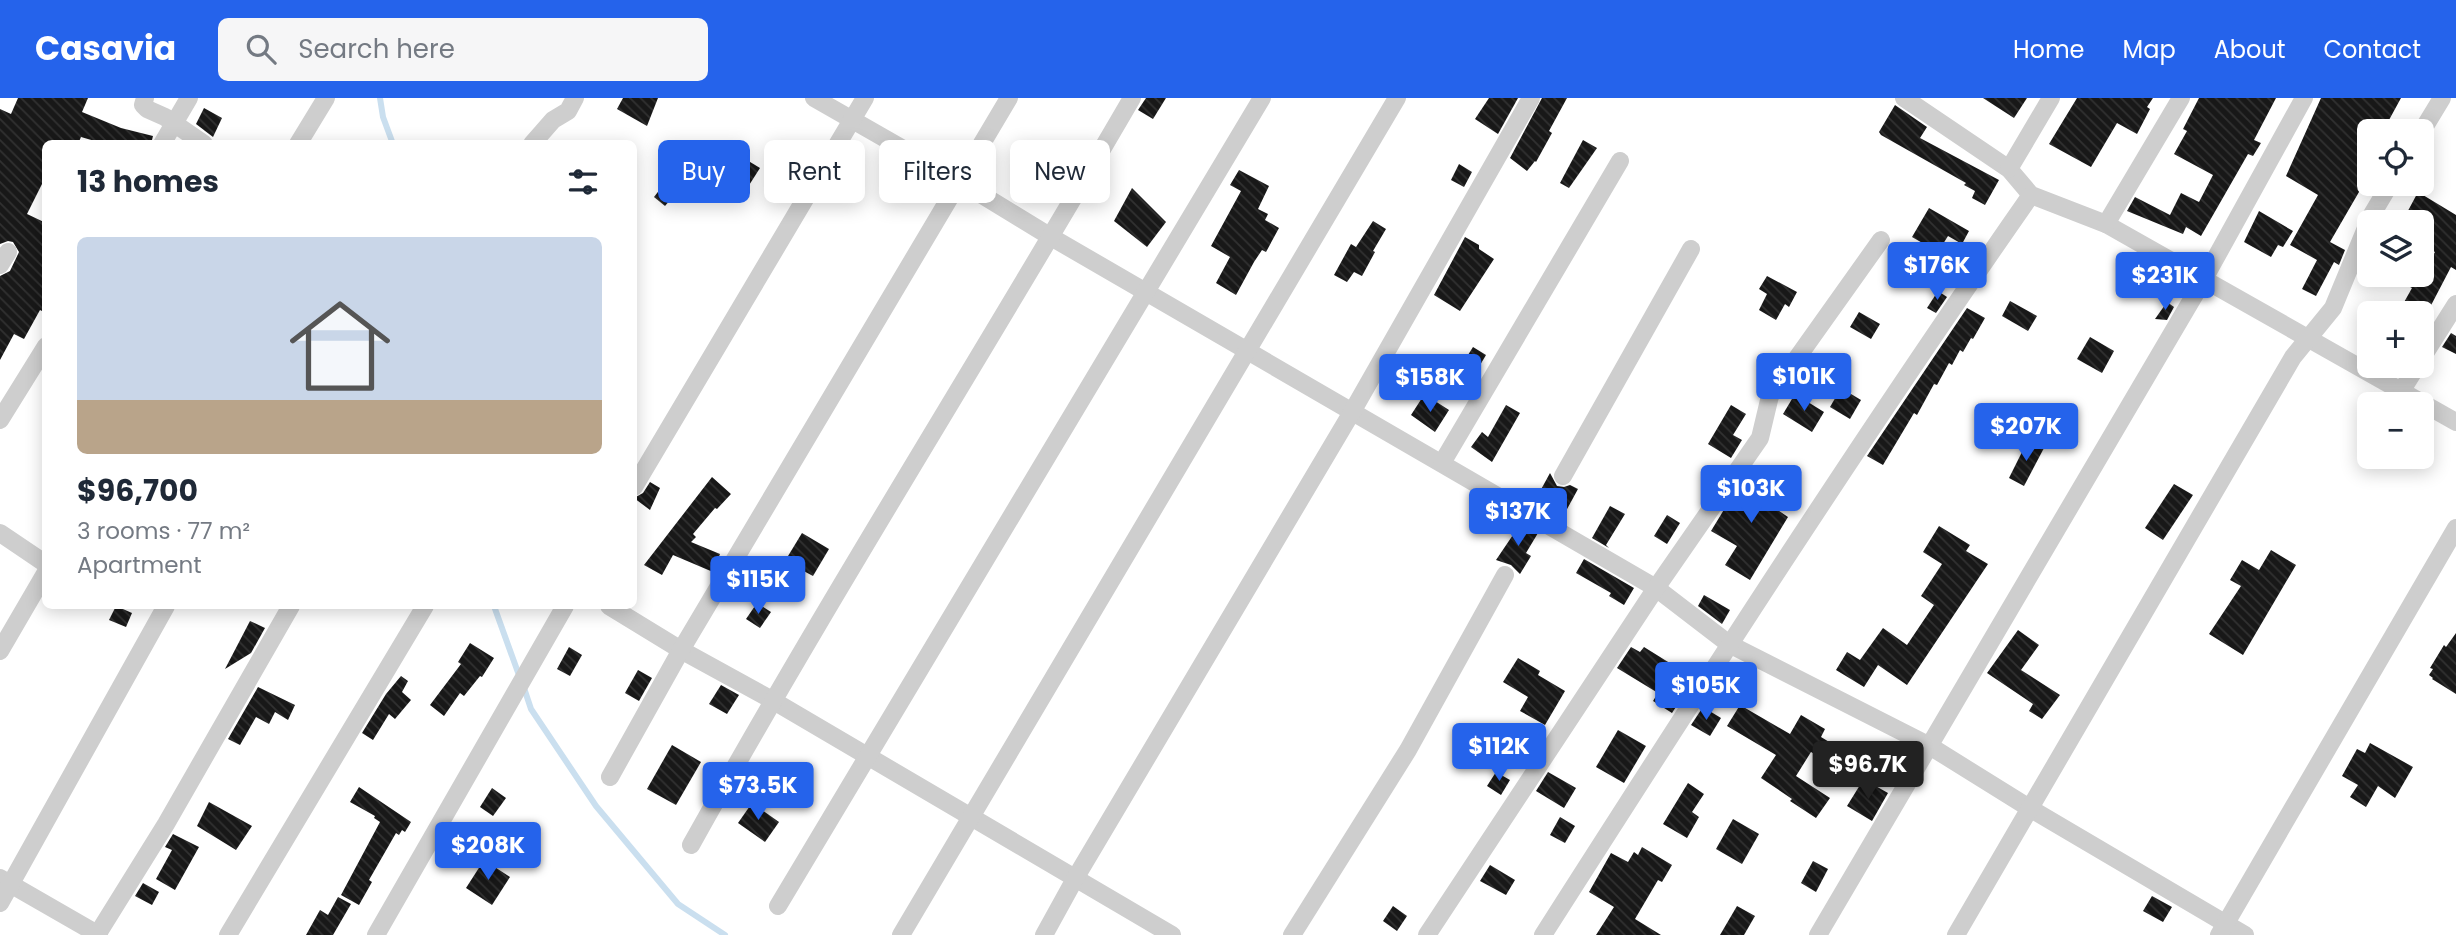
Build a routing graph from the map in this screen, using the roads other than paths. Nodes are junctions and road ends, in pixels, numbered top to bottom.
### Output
1 (145, 98) edge
2 (188, 98) edge
3 (326, 98) edge
4 (575, 98) edge
5 (814, 98) edge
6 (865, 98) edge
7 (1009, 98) edge
8 (1132, 98) edge
9 (1262, 98) edge
10 (1397, 98) edge
11 (1531, 98) edge
12 (2051, 98) edge
13 (2181, 98) edge
14 (2304, 98) edge
15 (2442, 98) edge
16 (1908, 99) edge
17 (2429, 119) edge
18 (852, 120) junction
19 (174, 123) junction
20 (164, 140) edge
21 (198, 140) edge
22 (300, 140) edge
23 (536, 140) edge
24 (887, 140) edge
25 (985, 140) edge
26 (1620, 161) dead end
27 (2009, 169) junction
28 (2031, 195) junction
29 (2383, 196) edge
30 (948, 203) edge
31 (995, 203) edge
32 (2106, 224) junction
33 (1051, 237) junction
34 (1881, 240) dead end
35 (1691, 248) dead end
36 (2204, 279) junction
37 (1146, 291) junction
38 (2456, 304) edge
39 (2309, 338) junction
40 (2434, 339) edge
41 (1248, 351) junction
42 (42, 352) edge
43 (2410, 378) edge
44 (2402, 390) junction
45 (1352, 412) junction
46 (0, 420) edge
47 (2456, 422) edge
48 (1442, 463) junction
49 (1563, 475) dead end
50 (637, 482) edge
51 (2456, 528) edge
52 (0, 533) edge
53 (42, 561) edge
54 (1505, 575) dead end
55 (42, 579) edge
56 (1656, 588) junction
57 (164, 609) edge
58 (289, 609) edge
59 (423, 609) edge
60 (563, 609) edge
61 (613, 609) edge
62 (1729, 644) junction
63 (681, 650) junction
64 (0, 651) edge
65 (772, 700) junction
66 (1928, 746) junction
67 (867, 758) junction
68 (610, 777) dead end
69 (2031, 809) junction
70 (969, 818) junction
71 (691, 845) dead end
72 (1076, 877) junction
73 (6, 881) edge
74 (0, 903) edge
75 (778, 906) dead end
76 (2222, 929) edge
77 (98, 935) edge
78 (228, 935) edge
79 (376, 935) edge
80 (901, 935) edge
81 (1044, 935) edge
82 (1172, 935) edge
83 (1293, 935) edge
84 (1427, 935) edge
85 (1543, 935) edge
86 (1818, 935) edge
87 (1956, 935) edge
88 (2245, 935) edge

1 - 19 street
2 - 19 street
3 - 22 street
4 - 23 street
5 - 18 street
6 - 18 street
7 - 25 street
8 - 33 street
9 - 37 street
10 - 41 street
11 - 45 street
12 - 27 street
13 - 32 street
14 - 36 street
15 - 17 street
16 - 27 street
18 - 24 street
18 - 50 street
19 - 20 street
19 - 21 street
26 - 48 street
27 - 28 street
28 - 32 street
28 - 62 street
29 - 39 street
30 - 63 street
31 - 33 street
32 - 36 street
33 - 37 street
33 - 65 street
34 - 56 street
35 - 49 street
36 - 39 street
36 - 66 street
37 - 41 street
37 - 67 street
38 - 40 street
39 - 44 street
39 - 69 street
41 - 45 street
41 - 70 street
42 - 46 street
43 - 44 street
44 - 47 street
45 - 48 street
45 - 72 street
48 - 56 street
51 - 76 street
52 - 53 street
54 - 83 street
55 - 64 street
56 - 62 street
56 - 84 street
57 - 73 street
58 - 77 street
59 - 78 street
60 - 79 street
61 - 63 street
62 - 66 street
62 - 85 street
63 - 65 street
63 - 68 street
65 - 67 street
65 - 71 street
66 - 69 street
66 - 86 street
67 - 70 street
67 - 75 street
69 - 76 street
69 - 87 street
70 - 72 street
70 - 80 street
72 - 81 street
72 - 82 street
73 - 74 street
73 - 77 street
76 - 88 street

